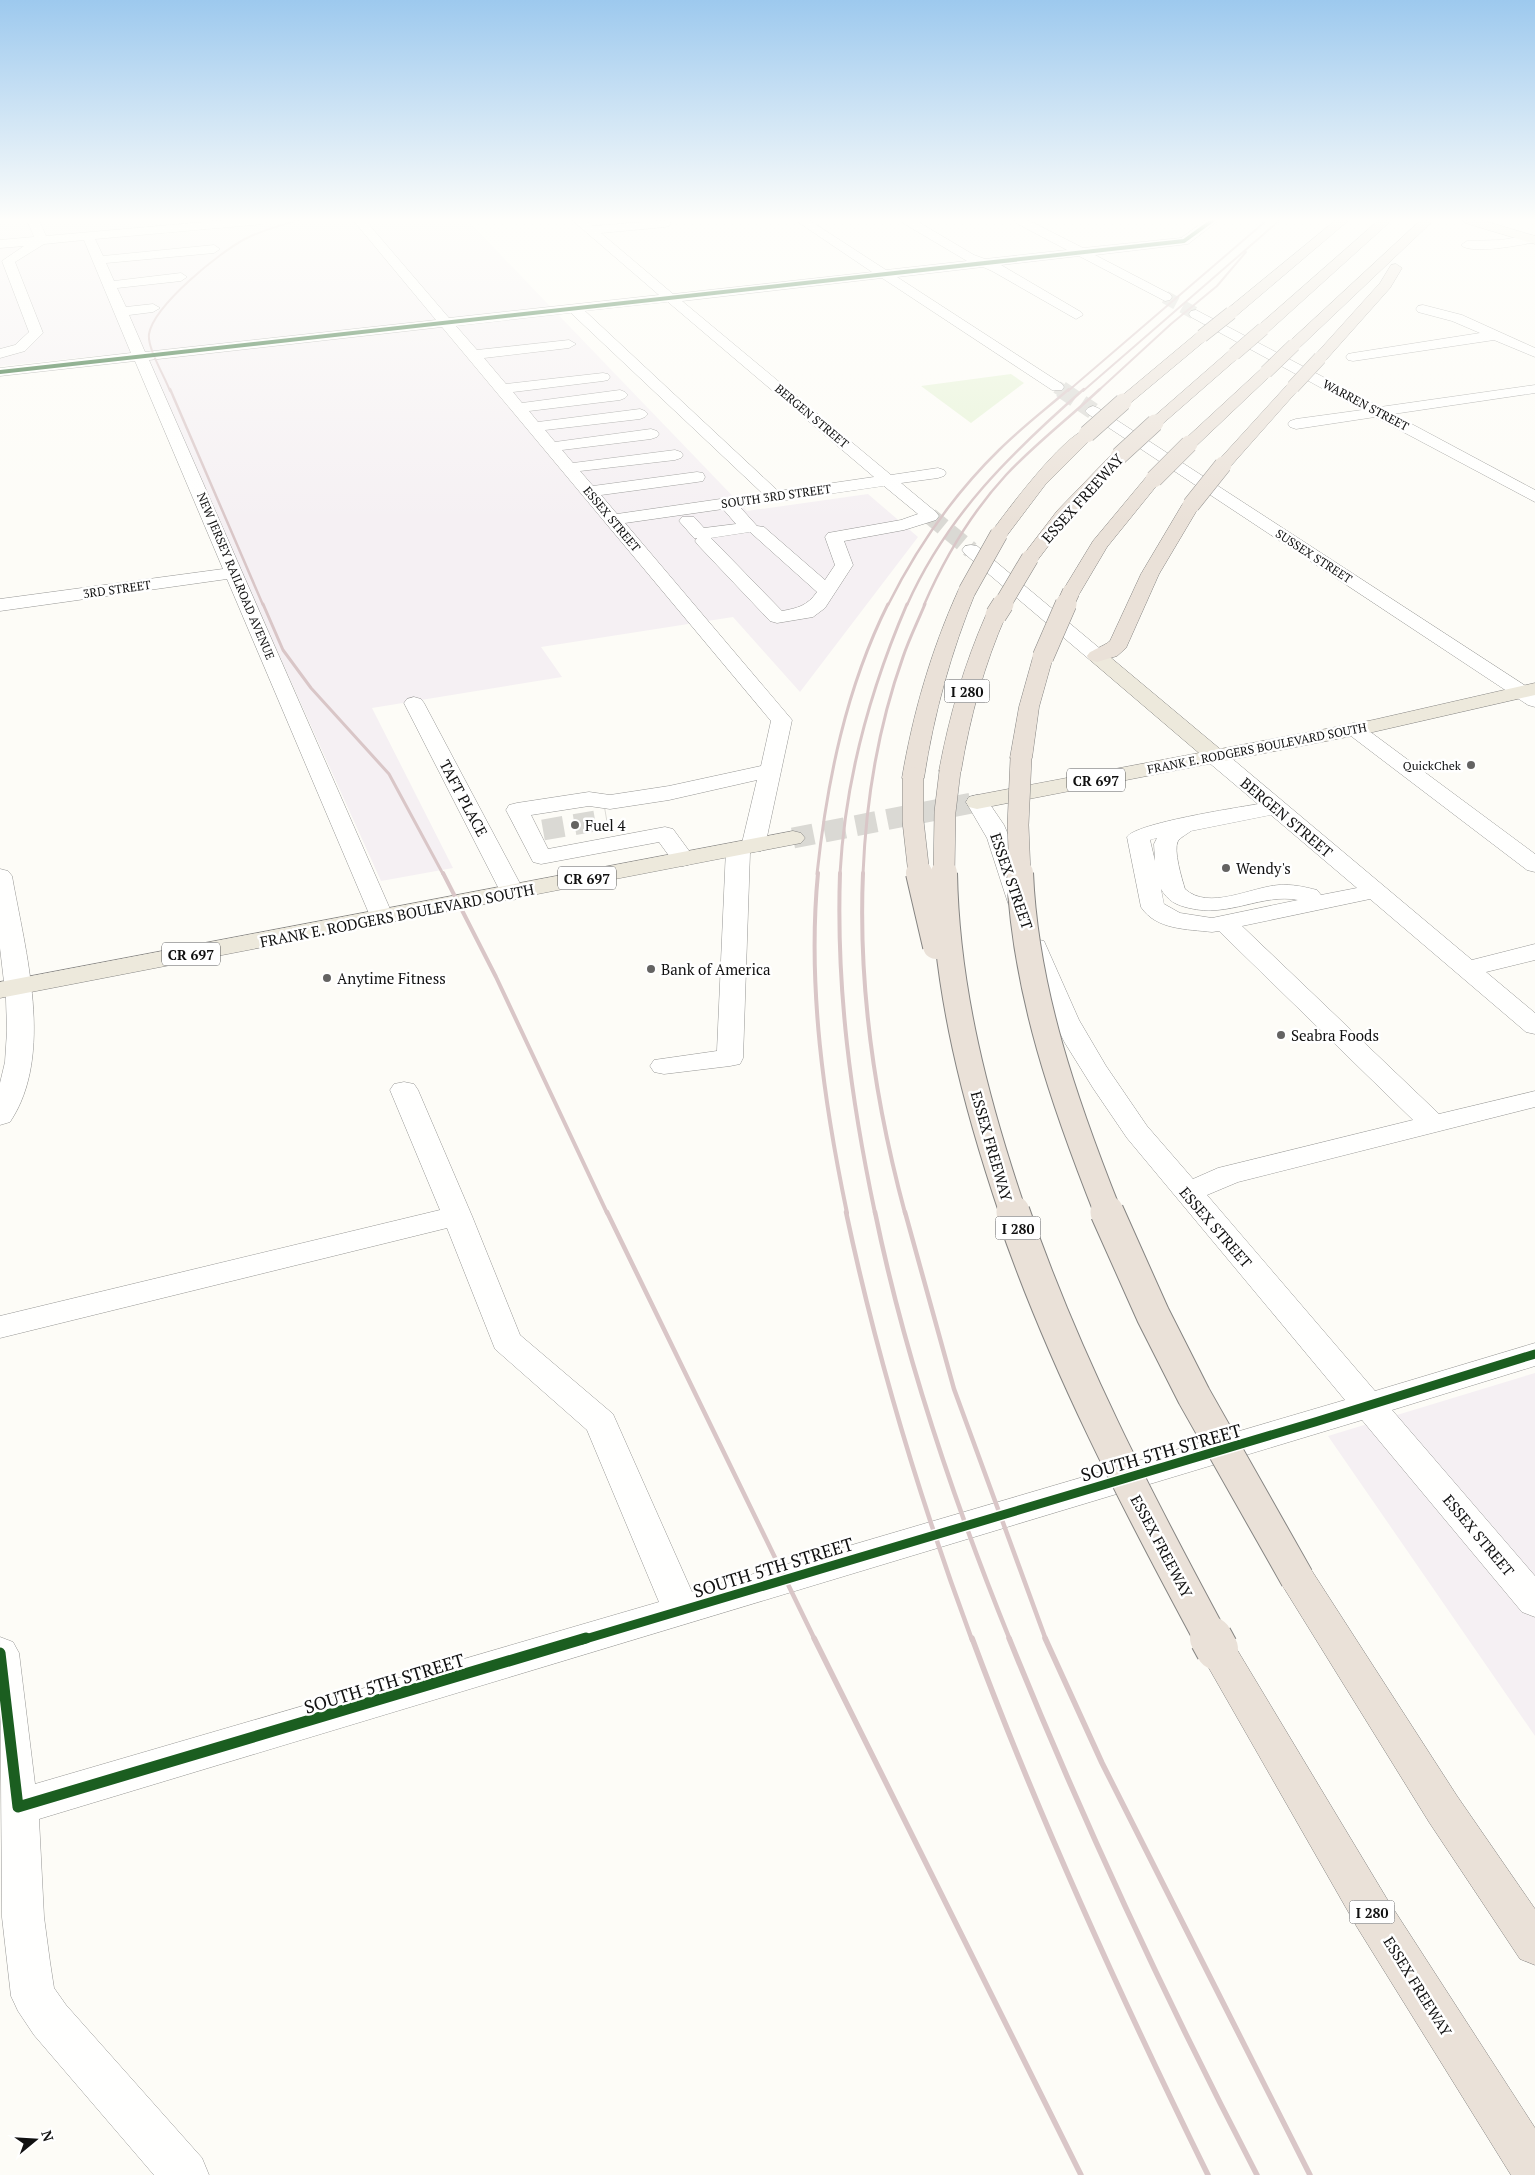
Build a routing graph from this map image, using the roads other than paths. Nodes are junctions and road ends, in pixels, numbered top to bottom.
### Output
1 (32, 322) edge
2 (126, 322) edge
3 (445, 322) junction
4 (450, 322) edge
5 (588, 322) edge
6 (699, 322) edge
7 (956, 322) edge
8 (1210, 322) tunnel mouth
9 (1220, 322) edge
10 (1271, 322) edge
11 (1319, 322) edge
12 (1352, 322) edge
13 (1464, 322) edge
14 (1496, 336) junction
15 (569, 344) dead end
16 (1439, 344) junction
17 (1518, 345) junction
18 (1535, 353) edge
19 (0, 354) edge
20 (473, 355) junction
21 (140, 356) junction
22 (1352, 357) dead end
23 (507, 370) dead end
24 (0, 372) edge
25 (487, 372) junction
26 (603, 377) dead end
27 (1057, 387) tunnel mouth
28 (502, 389) junction
29 (1535, 389) edge
30 (620, 395) dead end
31 (518, 408) junction
32 (1093, 411) tunnel mouth
33 (1379, 412) junction
34 (640, 414) dead end
35 (1296, 424) dead end
36 (534, 427) junction
37 (651, 434) dead end
38 (551, 447) junction
39 (675, 455) dead end
40 (568, 468) junction
41 (938, 473) dead end
42 (697, 477) dead end
43 (887, 480) junction
44 (588, 492) junction
45 (774, 496) junction
46 (1535, 497) edge
47 (727, 503) junction
48 (678, 510) junction
49 (613, 520) junction
50 (758, 531) dead end
51 (704, 541) dead end
52 (971, 550) tunnel mouth
53 (234, 572) junction
54 (827, 591) junction
55 (0, 605) edge
56 (1097, 656) junction
57 (1530, 694) edge
58 (414, 703) dead end
59 (1354, 729) junction
60 (1215, 756) junction
61 (771, 770) junction
62 (977, 802) joint
63 (1275, 807) junction
64 (612, 813) junction
65 (1184, 825) junction
66 (534, 836) junction
67 (793, 838) tunnel mouth
68 (632, 840) junction
69 (745, 847) junction
70 (493, 852) junction
71 (559, 854) junction
72 (682, 860) junction
73 (1535, 865) edge
74 (0, 876) edge
75 (575, 880) junction
76 (1375, 891) junction
77 (513, 892) junction
78 (1326, 901) junction
79 (382, 918) junction
80 (1224, 923) junction
81 (1535, 952) edge
82 (1468, 969) junction
83 (8, 988) edge
84 (1535, 1026) edge
85 (962, 1029) junction
86 (664, 1066) dead end
87 (404, 1090) dead end
88 (1535, 1099) edge
89 (0, 1116) edge
90 (1434, 1125) junction
91 (1187, 1193) junction
92 (457, 1216) junction
93 (0, 1327) edge
94 (1535, 1354) edge
95 (1370, 1406) junction
96 (1535, 1602) edge
97 (680, 1610) junction
98 (0, 1653) edge
99 (18, 1807) junction
100 (1535, 1945) edge
101 (1535, 2170) edge
102 (185, 2175) edge

1 - 19 street
2 - 21 street, NEW JERSEY RAILROAD AVENUE
3 - 4 street
3 - 20 street, ESSEX STREET
3 - 21 street
5 - 45 street
6 - 43 street, BERGEN STREET
7 - 27 street
8 - 33 street, WARREN STREET
9 - 85 highway, bridge
10 - 85 highway, ESSEX FREEWAY / I 280, bridge
11 - 100 highway, bridge
12 - 56 highway, bridge
13 - 14 street
14 - 16 street
14 - 17 street
15 - 20 street
16 - 17 street
16 - 22 street
17 - 18 street
20 - 25 street, ESSEX STREET
21 - 24 street
21 - 53 street, NEW JERSEY RAILROAD AVENUE
23 - 25 street
25 - 28 street, ESSEX STREET
26 - 28 street
28 - 31 street, ESSEX STREET
29 - 33 street
30 - 31 street
31 - 36 street, ESSEX STREET
32 - 57 street, SUSSEX STREET
33 - 35 street
33 - 46 street, WARREN STREET
34 - 36 street
36 - 38 street, ESSEX STREET
37 - 38 street
38 - 40 street, ESSEX STREET
39 - 40 street
40 - 44 street, ESSEX STREET
41 - 43 street, SOUTH 3RD STREET
42 - 44 street
43 - 45 street, SOUTH 3RD STREET
43 - 54 street, BERGEN STREET
44 - 49 street, ESSEX STREET
45 - 47 street, SOUTH 3RD STREET
47 - 48 street, SOUTH 3RD STREET
47 - 48 street
48 - 49 street, SOUTH 3RD STREET
49 - 61 street, ESSEX STREET
50 - 54 street
51 - 54 street
52 - 56 street, BERGEN STREET
53 - 55 street, 3RD STREET
53 - 79 street, NEW JERSEY RAILROAD AVENUE
56 - 60 main road, BERGEN STREET
57 - 59 main road, FRANK E. RODGERS BOULEVARD SOUTH / CR 697
58 - 70 street, TAFT PLACE
59 - 60 main road, FRANK E. RODGERS BOULEVARD SOUTH / CR 697
59 - 73 street
60 - 62 main road, FRANK E. RODGERS BOULEVARD SOUTH / CR 697
60 - 63 street, BERGEN STREET
61 - 64 street
61 - 69 street, ESSEX STREET
62 - 91 street, ESSEX STREET
63 - 65 street
63 - 76 street, BERGEN STREET
64 - 66 street
64 - 68 street
65 - 78 street
65 - 80 street
66 - 70 street
66 - 71 street
67 - 69 main road, FRANK E. RODGERS BOULEVARD SOUTH / CR 697
68 - 71 street
68 - 72 street
69 - 72 main road, FRANK E. RODGERS BOULEVARD SOUTH / CR 697
69 - 86 street, ESSEX STREET
70 - 77 street, TAFT PLACE
71 - 75 street
72 - 75 main road, FRANK E. RODGERS BOULEVARD SOUTH / CR 697
74 - 83 street
75 - 77 main road, FRANK E. RODGERS BOULEVARD SOUTH / CR 697
76 - 78 street
76 - 82 street, BERGEN STREET
77 - 79 main road, FRANK E. RODGERS BOULEVARD SOUTH / CR 697
78 - 80 street
79 - 83 main road, FRANK E. RODGERS BOULEVARD SOUTH / CR 697
80 - 90 street
81 - 82 street
82 - 84 street, BERGEN STREET
83 - 89 street
85 - 101 highway, ESSEX FREEWAY / I 280, bridge
87 - 92 street
88 - 90 street
90 - 91 street
91 - 95 street, ESSEX STREET
92 - 93 street
92 - 97 street
94 - 95 street, SOUTH 5TH STREET
95 - 96 street, ESSEX STREET
95 - 97 street, SOUTH 5TH STREET
97 - 99 street, SOUTH 5TH STREET
98 - 99 street
99 - 102 street

